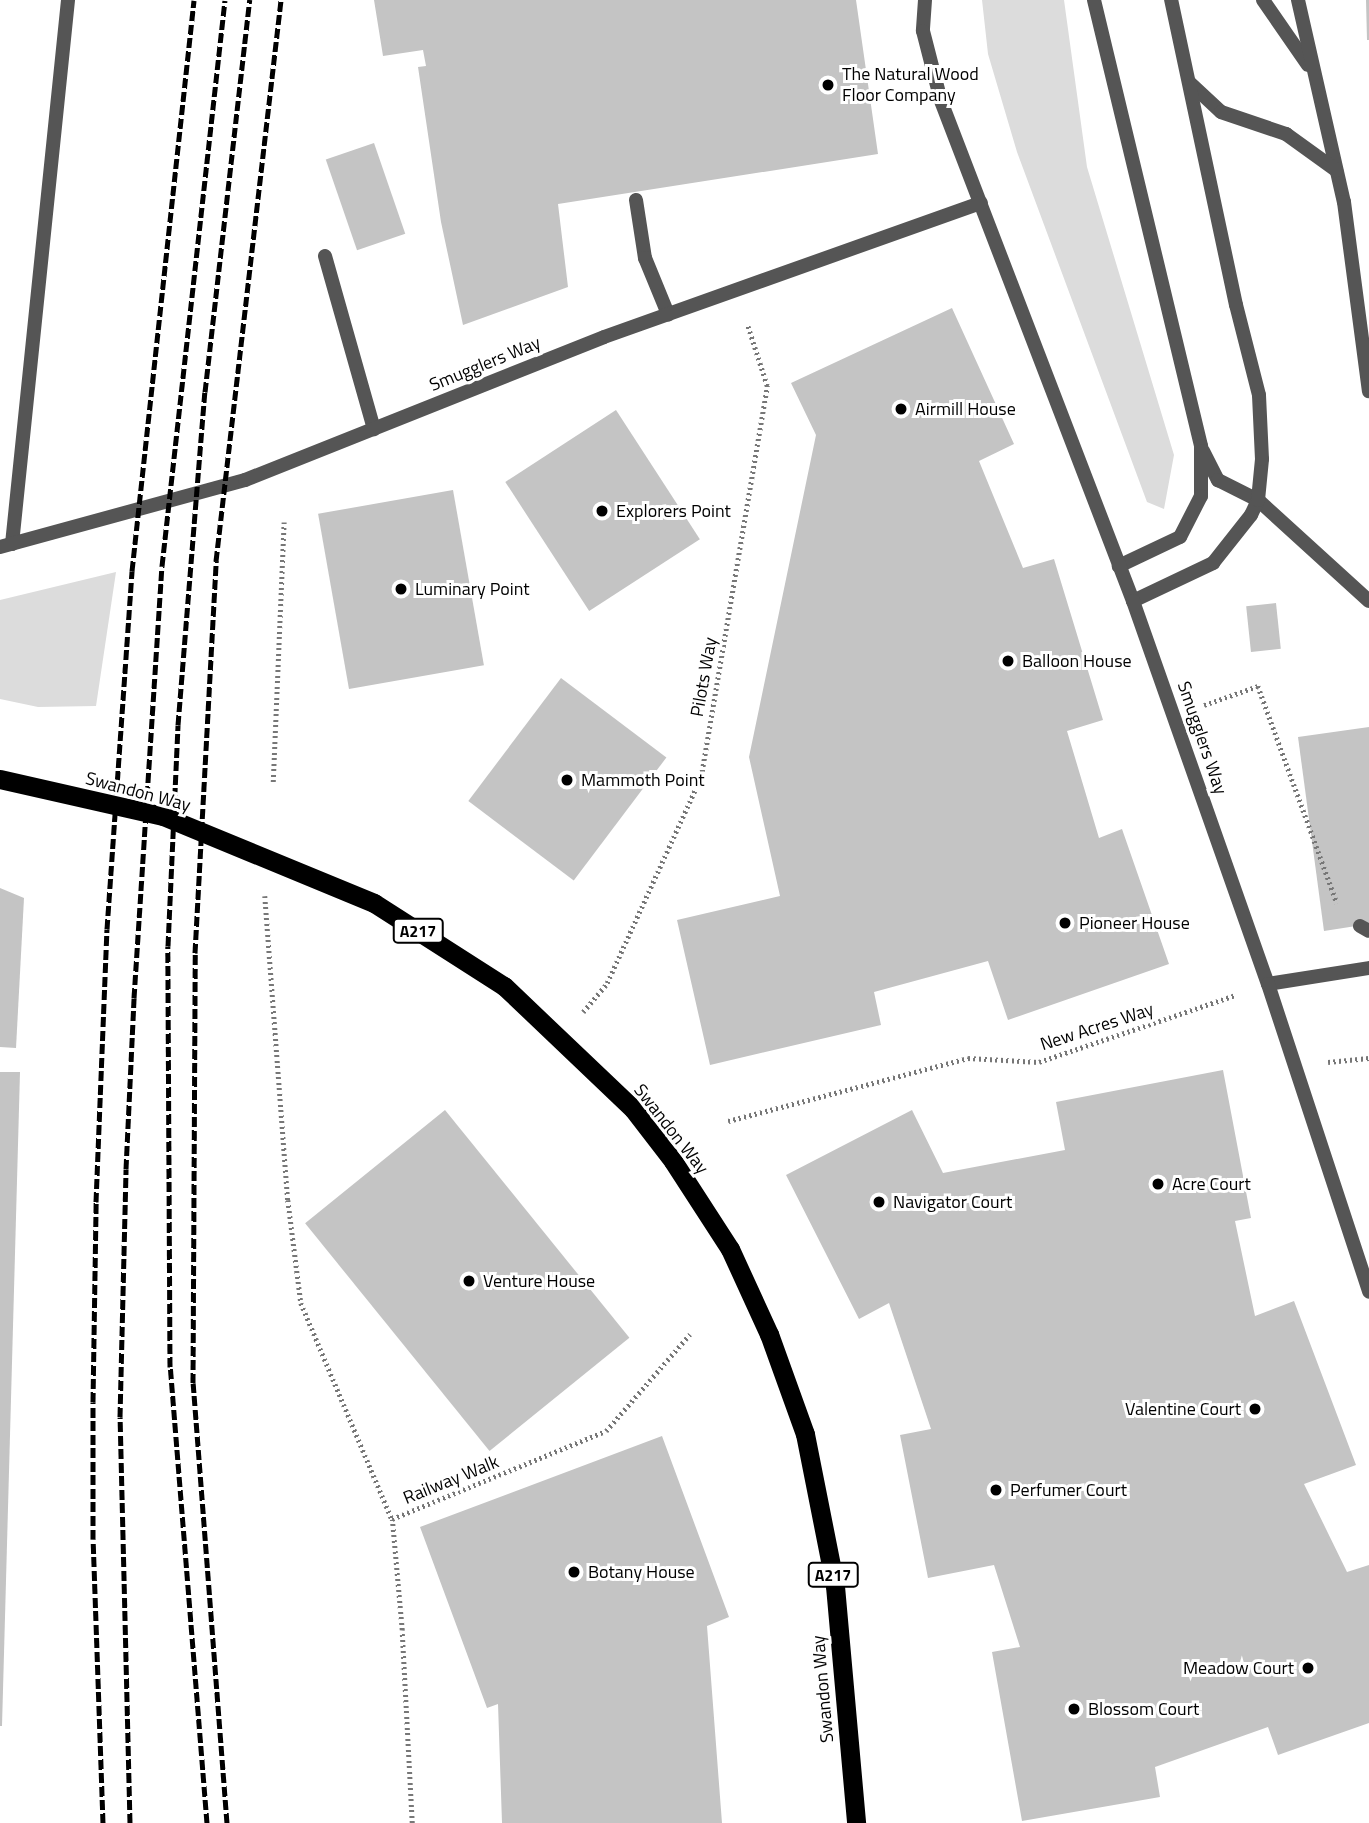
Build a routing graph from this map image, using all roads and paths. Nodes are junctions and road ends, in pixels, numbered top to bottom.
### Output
1 (68, 0) edge
2 (925, 0) edge
3 (1094, 0) edge
4 (1171, 0) edge
5 (1263, 0) edge
6 (1298, 0) edge
7 (1312, 69) junction
8 (1189, 82) junction
9 (1336, 170) junction
10 (636, 200) dead end
11 (981, 203) junction
12 (326, 256) dead end
13 (737, 289) junction
14 (668, 314) junction
15 (1369, 391) edge
16 (374, 429) junction
17 (1201, 446) junction
18 (1258, 500) junction
19 (284, 522) dead end
20 (6, 546) edge
21 (1119, 566) junction
22 (1133, 601) junction
23 (1369, 601) edge
24 (1173, 716) junction
25 (0, 779) edge
26 (273, 782) dead end
27 (262, 856) junction
28 (1340, 912) dead end
29 (1369, 968) edge
30 (1268, 984) junction
31 (559, 1039) junction
32 (728, 1121) dead end
33 (1369, 1292) edge
34 (690, 1334) dead end
35 (392, 1519) junction
36 (412, 1823) edge
37 (856, 1823) edge

1 - 20 street
2 - 11 street, Smugglers Way
3 - 17 street
4 - 8 street
5 - 7 street
6 - 7 street
7 - 9 street
8 - 9 street
8 - 18 street
9 - 15 street
10 - 14 street
11 - 13 street, Smugglers Way
11 - 21 street, Smugglers Way
12 - 16 street
13 - 14 street, Smugglers Way
13 - 31 path, Pilots Way
14 - 16 street, Smugglers Way
16 - 20 street, Smugglers Way
17 - 18 street
17 - 21 street
18 - 22 street
18 - 23 street
19 - 26 path
21 - 22 street, Smugglers Way
22 - 24 street, Smugglers Way
24 - 28 path
24 - 30 street, Smugglers Way
25 - 27 highway, Swandon Way / A217
27 - 31 highway, Swandon Way / A217
27 - 35 path
29 - 30 street
30 - 32 path, New Acres Way
30 - 33 street, Smugglers Way
31 - 37 highway, Swandon Way / A217
34 - 35 path, Railway Walk
35 - 36 path, Railway Walk

